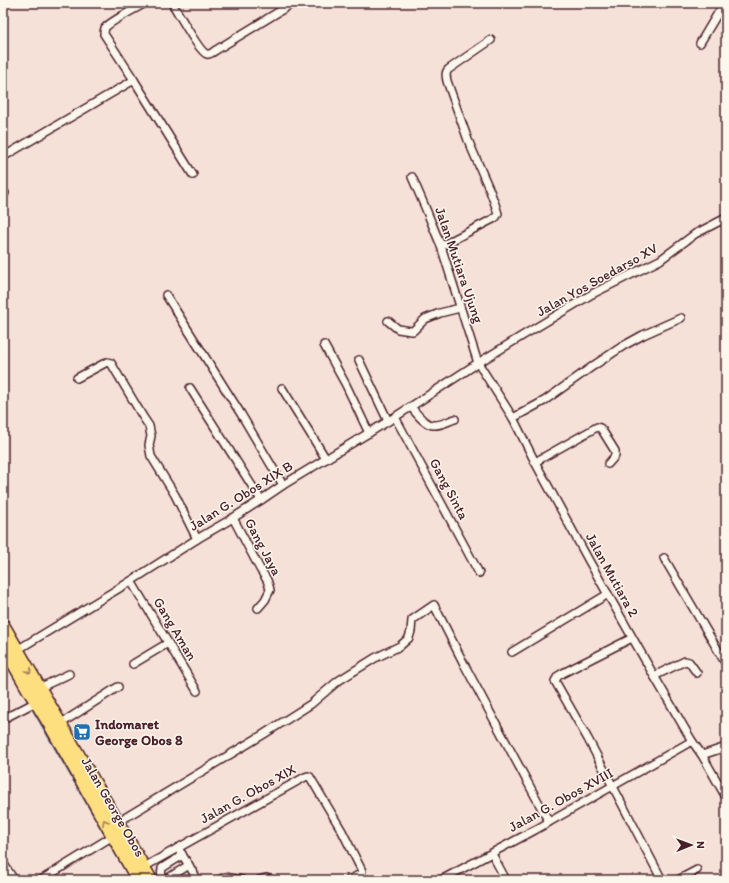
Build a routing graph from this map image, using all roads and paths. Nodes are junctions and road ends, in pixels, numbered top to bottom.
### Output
1 (145, 3) edge
2 (172, 3) edge
3 (292, 3) edge
4 (724, 3) edge
5 (491, 40) dead end
6 (700, 43) dead end
7 (134, 80) junction
8 (3, 157) edge
9 (193, 175) dead end
10 (412, 177) dead end
11 (726, 218) edge
12 (441, 246) junction
13 (166, 295) dead end
14 (460, 308) junction
15 (681, 318) dead end
16 (388, 321) dead end
17 (324, 345) dead end
18 (359, 360) dead end
19 (478, 363) junction
20 (77, 378) dead end
21 (190, 388) dead end
22 (282, 388) dead end
23 (411, 407) junction
24 (395, 417) junction
25 (455, 418) dead end
26 (513, 418) junction
27 (388, 421) junction
28 (369, 433) junction
29 (326, 459) junction
30 (535, 462) junction
31 (608, 464) dead end
32 (284, 484) junction
33 (261, 500) junction
34 (233, 518) junction
35 (197, 539) junction
36 (664, 558) dead end
37 (480, 574) dead end
38 (131, 581) junction
39 (608, 594) junction
40 (258, 608) dead end
41 (3, 625) edge
42 (632, 638) junction
43 (168, 643) junction
44 (3, 645) edge
45 (17, 650) junction
46 (512, 652) dead end
47 (133, 664) dead end
48 (726, 664) edge
49 (697, 673) dead end
50 (69, 674) dead end
51 (654, 676) junction
52 (39, 688) junction
53 (118, 688) dead end
54 (197, 691) dead end
55 (36, 702) junction
56 (3, 719) edge
57 (60, 724) junction
58 (692, 741) junction
59 (726, 747) edge
60 (702, 755) junction
61 (723, 785) edge
62 (613, 786) junction
63 (726, 797) edge
64 (121, 821) junction
65 (549, 822) junction
66 (113, 836) junction
67 (180, 851) junction
68 (492, 854) junction
69 (3, 863) edge
70 (146, 865) junction
71 (189, 865) junction
72 (697, 870) dead end
73 (450, 878) edge
74 (14, 880) edge
75 (41, 880) edge
76 (138, 880) edge
77 (151, 880) edge
78 (164, 880) edge
79 (169, 880) edge
80 (198, 880) edge
81 (219, 880) edge
82 (242, 880) edge
83 (259, 880) edge
84 (271, 880) edge
85 (349, 880) edge
86 (441, 880) edge
87 (506, 880) edge
88 (662, 880) edge
89 (678, 880) edge

1 - 7 street
2 - 3 street
4 - 6 street
5 - 12 street
7 - 8 street
7 - 9 street
10 - 12 street, Jalan Mutiara Ujung
11 - 19 street, Jalan Yos Soedarso XV
12 - 14 street, Jalan Mutiara Ujung
13 - 32 street
14 - 16 street
14 - 19 street, Jalan Mutiara Ujung
15 - 26 street
17 - 28 street
18 - 27 street
19 - 23 street, Jalan G. Obos XIX B
19 - 26 street, Jalan Mutiara 2
20 - 35 street
21 - 33 street
22 - 29 street
23 - 24 street, Jalan G. Obos XIX B
23 - 25 street
24 - 27 street, Jalan G. Obos XIX B
24 - 37 street, Gang Sinta
26 - 30 street, Jalan Mutiara 2
27 - 28 street, Jalan G. Obos XIX B
28 - 29 street, Jalan G. Obos XIX B
29 - 32 street, Jalan G. Obos XIX B
30 - 31 street
30 - 39 street, Jalan Mutiara 2
32 - 33 street, Jalan G. Obos XIX B
33 - 34 street, Jalan G. Obos XIX B
34 - 35 street, Jalan G. Obos XIX B
34 - 40 street, Gang Jaya
35 - 38 street, Jalan G. Obos XIX B
36 - 48 street
38 - 43 street, Gang Aman
38 - 45 street, Jalan G. Obos XIX B
39 - 42 street, Jalan Mutiara 2
39 - 46 street
41 - 45 main road, Jalan George Obos
42 - 51 street, Jalan Mutiara 2
42 - 62 street
43 - 47 street
43 - 54 street, Gang Aman
44 - 55 main road, Jalan George Obos
45 -> 52 main road, Jalan George Obos
49 - 51 street
50 - 52 street
51 - 58 street, Jalan Mutiara 2
52 - 57 main road, Jalan George Obos
53 - 57 street
55 - 56 street
66 -> 55 main road, Jalan George Obos
57 - 64 main road, Jalan George Obos
58 - 60 street, Jalan Mutiara 2
58 - 62 street, Jalan G. Obos XVIII
59 - 60 street
60 - 61 street, Jalan Mutiara 2
61 - 63 street, Jalan Mutiara 2
62 - 65 street, Jalan G. Obos XVIII
62 - 88 street
64 - 65 street
64 - 70 main road, Jalan George Obos
65 - 68 street, Jalan G. Obos XVIII
66 - 75 street
66 - 76 main road, Jalan George Obos
67 - 70 street, Jalan G. Obos XIX
67 - 71 street
67 - 78 street
67 - 85 street, Jalan G. Obos XIX
68 - 73 street, Jalan G. Obos XVIII
68 - 87 street
69 - 74 street
70 - 77 main road, Jalan George Obos
71 - 79 street
71 - 80 street
72 - 89 street
73 - 86 street, Jalan G. Obos XVIII
81 - 82 street
83 - 84 street

